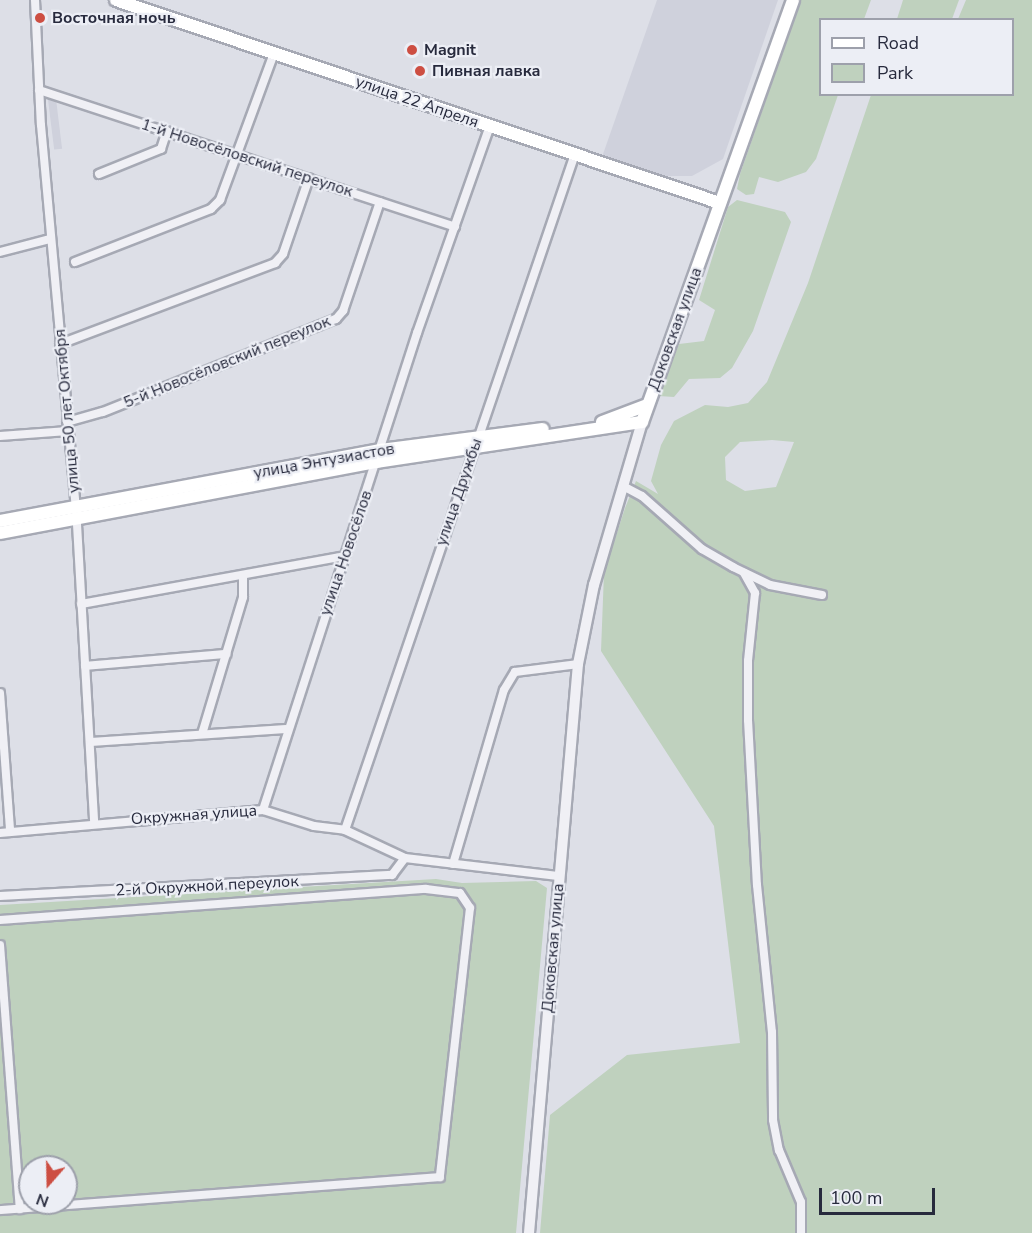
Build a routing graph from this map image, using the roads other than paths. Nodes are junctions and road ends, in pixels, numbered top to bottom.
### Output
1 (35, 0) edge
2 (116, 0) edge
3 (793, 0) edge
4 (274, 53) junction
5 (39, 90) junction
6 (490, 126) junction
7 (167, 131) junction
8 (575, 154) junction
9 (239, 156) junction
10 (99, 174) dead end
11 (309, 178) junction
12 (380, 202) junction
13 (720, 202) junction
14 (455, 227) junction
15 (50, 239) junction
16 (0, 252) edge
17 (75, 262) dead end
18 (60, 344) junction
19 (647, 405) junction
20 (642, 422) junction
21 (68, 427) junction
22 (0, 436) edge
23 (475, 443) junction
24 (379, 456) junction
25 (623, 486) junction
26 (75, 513) junction
27 (0, 521) edge
28 (0, 533) edge
29 (345, 556) junction
30 (744, 573) junction
31 (243, 576) junction
32 (822, 595) dead end
33 (81, 604) junction
34 (226, 654) junction
35 (578, 664) junction
36 (85, 666) junction
37 (0, 693) edge
38 (286, 729) junction
39 (202, 734) junction
40 (91, 742) junction
41 (263, 810) junction
42 (94, 823) junction
43 (10, 830) junction
44 (345, 830) junction
45 (0, 834) edge
46 (405, 858) junction
47 (453, 864) junction
48 (558, 876) junction
49 (0, 896) edge
50 (0, 920) edge
51 (0, 945) edge
52 (18, 1183) edge
53 (78, 1205) edge
54 (18, 1209) edge
55 (0, 1210) edge
56 (529, 1233) edge
57 (801, 1233) edge

1 - 5 street, улица 50 лет Октября
2 - 4 main road, улица 22 Апреля
3 - 13 main road, Доковская улица
4 - 6 main road, улица 22 Апреля
4 - 9 street
5 - 7 street, 1-й Новосёловский переулок
5 - 15 street, улица 50 лет Октября
6 - 8 main road, улица 22 Апреля
6 - 14 street, улица Новосёлов
7 - 9 street, 1-й Новосёловский переулок
7 - 10 street
8 - 13 main road, улица 22 Апреля
8 - 23 street, улица Дружбы
9 - 11 street, 1-й Новосёловский переулок
9 - 17 street
11 - 12 street, 1-й Новосёловский переулок
11 - 18 street
12 - 14 street, 1-й Новосёловский переулок
12 - 21 street, 5-й Новосёловский переулок
13 - 19 main road, Доковская улица
14 - 24 street, улица Новосёлов
15 - 16 street
15 - 18 street, улица 50 лет Октября
18 - 21 street, улица 50 лет Октября
19 - 20 main road, Доковская улица
19 - 23 main road, улица Энтузиастов
20 - 23 main road, улица Энтузиастов
20 - 25 street, Доковская улица
21 - 22 street, 5-й Новосёловский переулок
21 - 26 street, улица 50 лет Октября
23 - 24 main road, улица Энтузиастов
23 - 44 street, улица Дружбы
24 - 26 main road, улица Энтузиастов
24 - 29 street, улица Новосёлов
25 - 30 street
25 - 35 street, Доковская улица
26 - 27 main road, улица Энтузиастов
26 - 28 main road, улица Энтузиастов
26 - 33 street, улица 50 лет Октября
29 - 31 street
29 - 38 street, улица Новосёлов
30 - 32 street
30 - 57 street
31 - 33 street
31 - 34 street
33 - 36 street, улица 50 лет Октября
34 - 36 street
34 - 39 street
35 - 47 street
35 - 48 street, Доковская улица
36 - 40 street, улица 50 лет Октября
37 - 43 street
38 - 39 street
38 - 41 street, улица Новосёлов
39 - 40 street
40 - 42 street, улица 50 лет Октября
41 - 42 street, Окружная улица
41 - 44 street, Окружная улица
42 - 43 street, Окружная улица
43 - 45 street, Окружная улица
44 - 46 street, Окружная улица
46 - 47 street, Окружная улица
46 - 49 street, 2-й Окружной переулок
47 - 48 street, Окружная улица
48 - 56 street, Доковская улица
50 - 53 street
51 - 52 street
54 - 55 street

